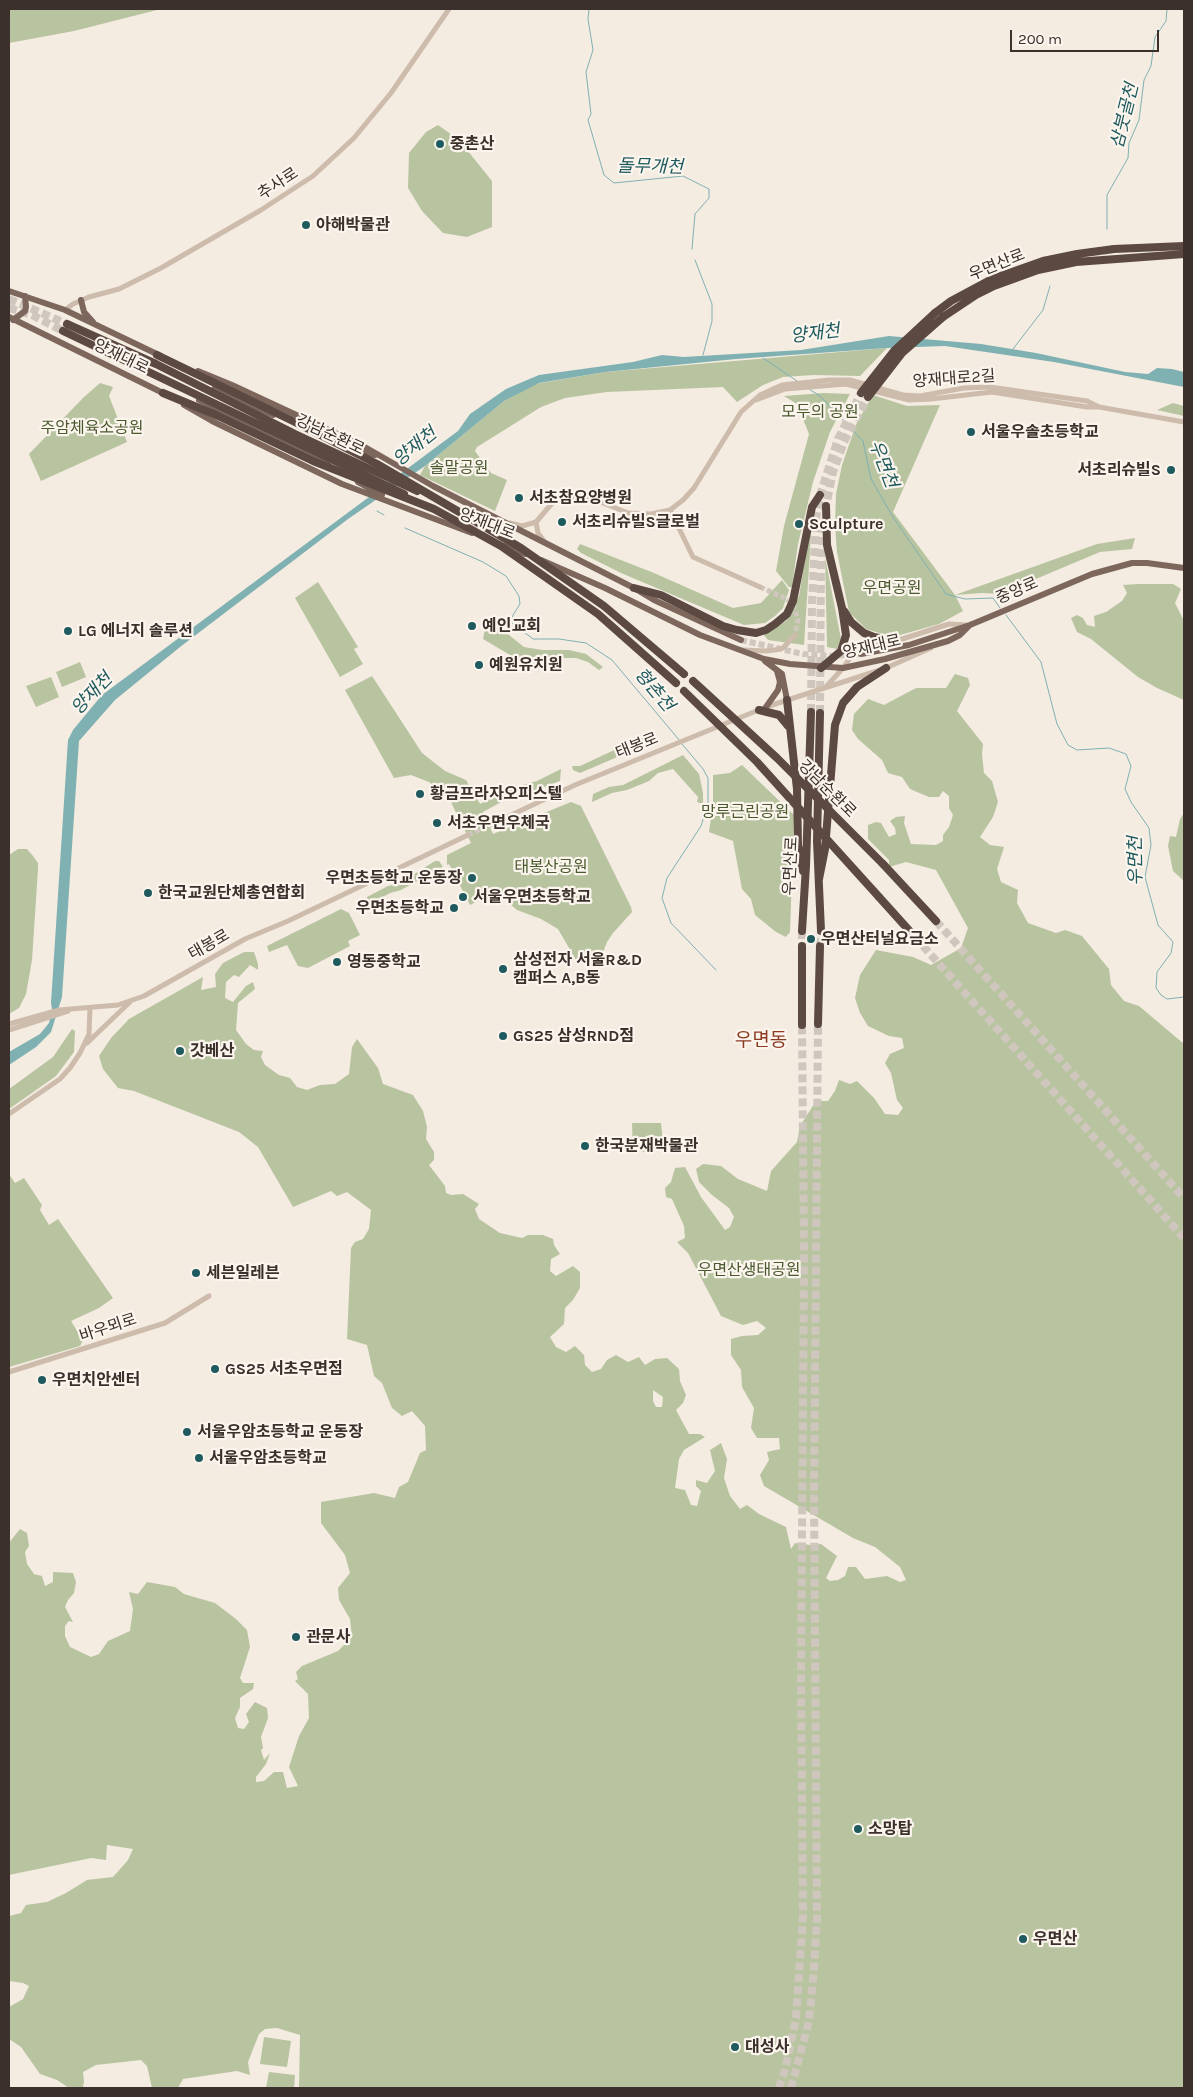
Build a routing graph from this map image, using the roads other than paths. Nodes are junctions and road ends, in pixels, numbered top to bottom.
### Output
1 (449, 9) edge
2 (1184, 246) edge
3 (1184, 254) edge
4 (9, 291) edge
5 (25, 296) junction
6 (81, 300) junction
7 (65, 310) junction
8 (11, 318) edge
9 (104, 330) junction
10 (158, 355) junction
11 (156, 364) junction
12 (135, 367) junction
13 (163, 392) junction
14 (1184, 422) edge
15 (293, 437) junction
16 (389, 459) junction
17 (820, 495) dead end
18 (437, 500) junction
19 (399, 504) junction
20 (826, 506) tunnel mouth
21 (434, 509) junction
22 (670, 510) junction
23 (500, 521) junction
24 (536, 522) junction
25 (546, 544) junction
26 (1184, 568) edge
27 (760, 587) tunnel mouth
28 (634, 588) junction
29 (842, 608) junction
30 (970, 625) junction
31 (795, 636) dead end
32 (741, 640) tunnel mouth
33 (896, 641) junction
34 (941, 644) junction
35 (737, 650) junction
36 (861, 654) tunnel mouth
37 (760, 658) junction
38 (776, 668) junction
39 (821, 668) junction
40 (843, 668) junction
41 (886, 668) junction
42 (684, 674) dead end
43 (693, 681) dead end
44 (676, 683) dead end
45 (825, 688) junction
46 (684, 691) dead end
47 (788, 700) junction
48 (762, 708) junction
49 (811, 712) tunnel mouth
50 (820, 712) tunnel mouth
51 (789, 728) junction
52 (490, 825) tunnel mouth
53 (468, 835) tunnel mouth
54 (804, 877) junction
55 (818, 879) junction
56 (936, 921) tunnel mouth
57 (802, 931) tunnel mouth
58 (821, 931) tunnel mouth
59 (916, 937) tunnel mouth
60 (802, 946) tunnel mouth
61 (820, 946) tunnel mouth
62 (132, 1001) junction
63 (75, 1008) junction
64 (90, 1008) junction
65 (9, 1024) edge
66 (818, 1024) tunnel mouth
67 (802, 1025) tunnel mouth
68 (9, 1030) edge
69 (85, 1045) junction
70 (9, 1114) edge
71 (209, 1296) dead end
72 (9, 1372) edge

1 - 6 street, 추사로
2 - 3 highway, 우면산로, bridge
4 - 5 main road, 양재대로
5 - 7 main road, 양재대로
5 - 8 main road
6 - 7 street, 추사로
6 - 9 main road
7 - 9 main road, 양재대로
8 - 13 main road, 양재대로
9 - 10 main road, 양재대로
10 - 16 main road, 양재대로
10 - 18 highway, bridge
11 - 12 highway, 양재대로
11 - 15 highway, 강남순환로
11 - 16 main road
12 - 15 highway, 양재대로
12 - 19 main road, bridge
13 - 19 main road, 양재대로
13 - 21 highway, bridge
14 - 22 street, 양재대로2길
15 - 18 highway, 강남순환로, bridge
15 - 21 highway, 강남순환로, bridge
16 - 23 main road, 양재대로
17 - 28 highway
18 - 42 highway, 강남순환로, bridge
19 - 35 main road, 양재대로
20 - 29 highway
21 - 44 highway, 강남순환로, bridge
22 - 24 street
22 - 27 street
23 - 24 street
23 - 25 main road, 양재대로
24 - 25 street
25 - 28 main road, 양재대로
26 - 30 main road, 중앙로
28 - 32 main road, 양재대로
29 - 33 highway
29 - 39 highway
30 - 33 street
30 - 34 main road, 양재대로
30 - 36 main road, 중앙로
31 - 35 street
33 - 40 street
34 - 40 main road, 양재대로
34 - 41 street, 태봉로
35 - 37 main road, 양재대로
37 - 38 main road
37 - 39 main road, 양재대로
38 - 47 main road
38 - 48 main road
39 - 40 main road, 양재대로
40 - 45 street
41 - 45 street, 태봉로
41 - 55 highway
43 - 56 highway, 강남순환로, bridge
45 - 47 street, 태봉로
46 - 59 highway, 강남순환로, bridge
47 - 48 street, 태봉로
47 - 51 highway
48 - 51 highway
48 - 52 street, 태봉로
49 - 54 highway, 우면산로
50 - 55 highway, 우면산로
51 - 54 highway
53 - 62 street, 태봉로
54 - 57 highway, 우면산로
55 - 58 highway, 우면산로
60 - 67 highway
61 - 66 highway
62 - 64 street, 태봉로
62 - 69 street
63 - 64 street, 태봉로
63 - 65 street
63 - 68 street
64 - 69 street
69 - 70 street
71 - 72 street, 바우뫼로

